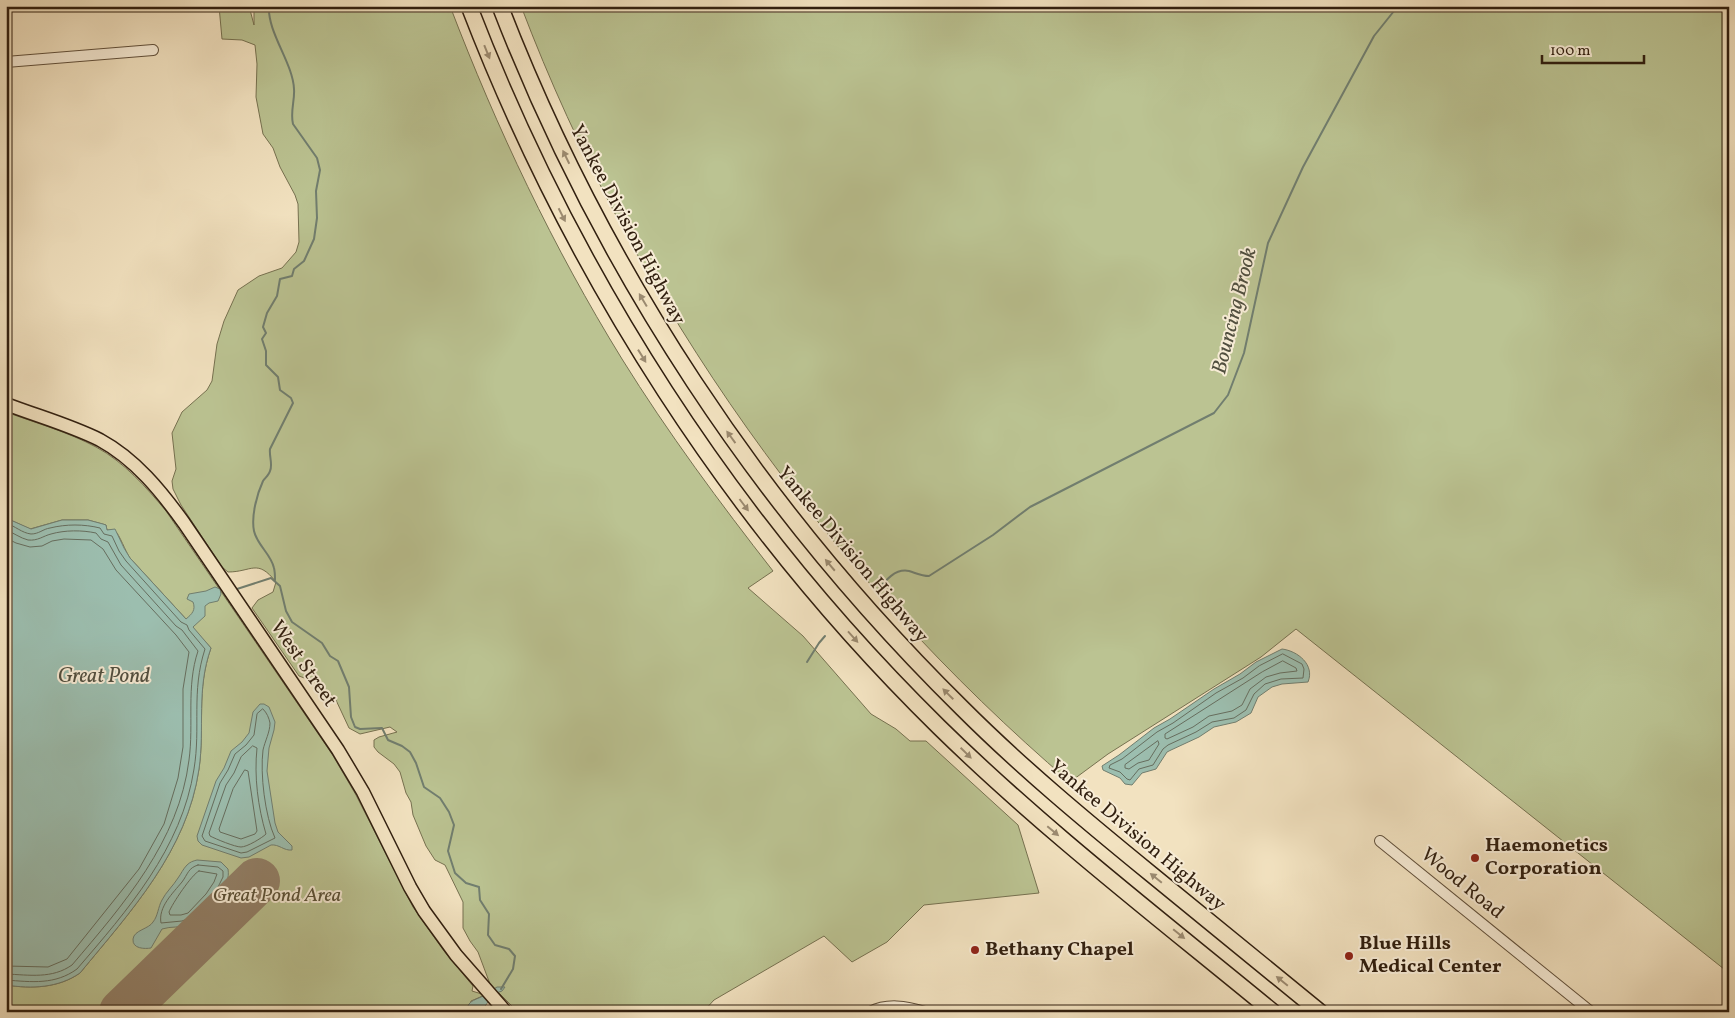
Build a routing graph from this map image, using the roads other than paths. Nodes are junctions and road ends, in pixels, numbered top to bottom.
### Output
1 (469, 6) edge
2 (500, 6) edge
3 (153, 50) dead end
4 (6, 62) edge
5 (6, 404) edge
6 (1380, 841) dead end
7 (506, 1012) edge
8 (870, 1012) edge
9 (925, 1012) edge
10 (1274, 1012) edge
11 (1320, 1012) edge
12 (1591, 1012) edge

1 -> 10 highway
11 -> 2 highway, Yankee Division Highway
3 - 4 street
5 - 7 main road, West Street
6 - 12 street, Wood Road
8 - 9 street

